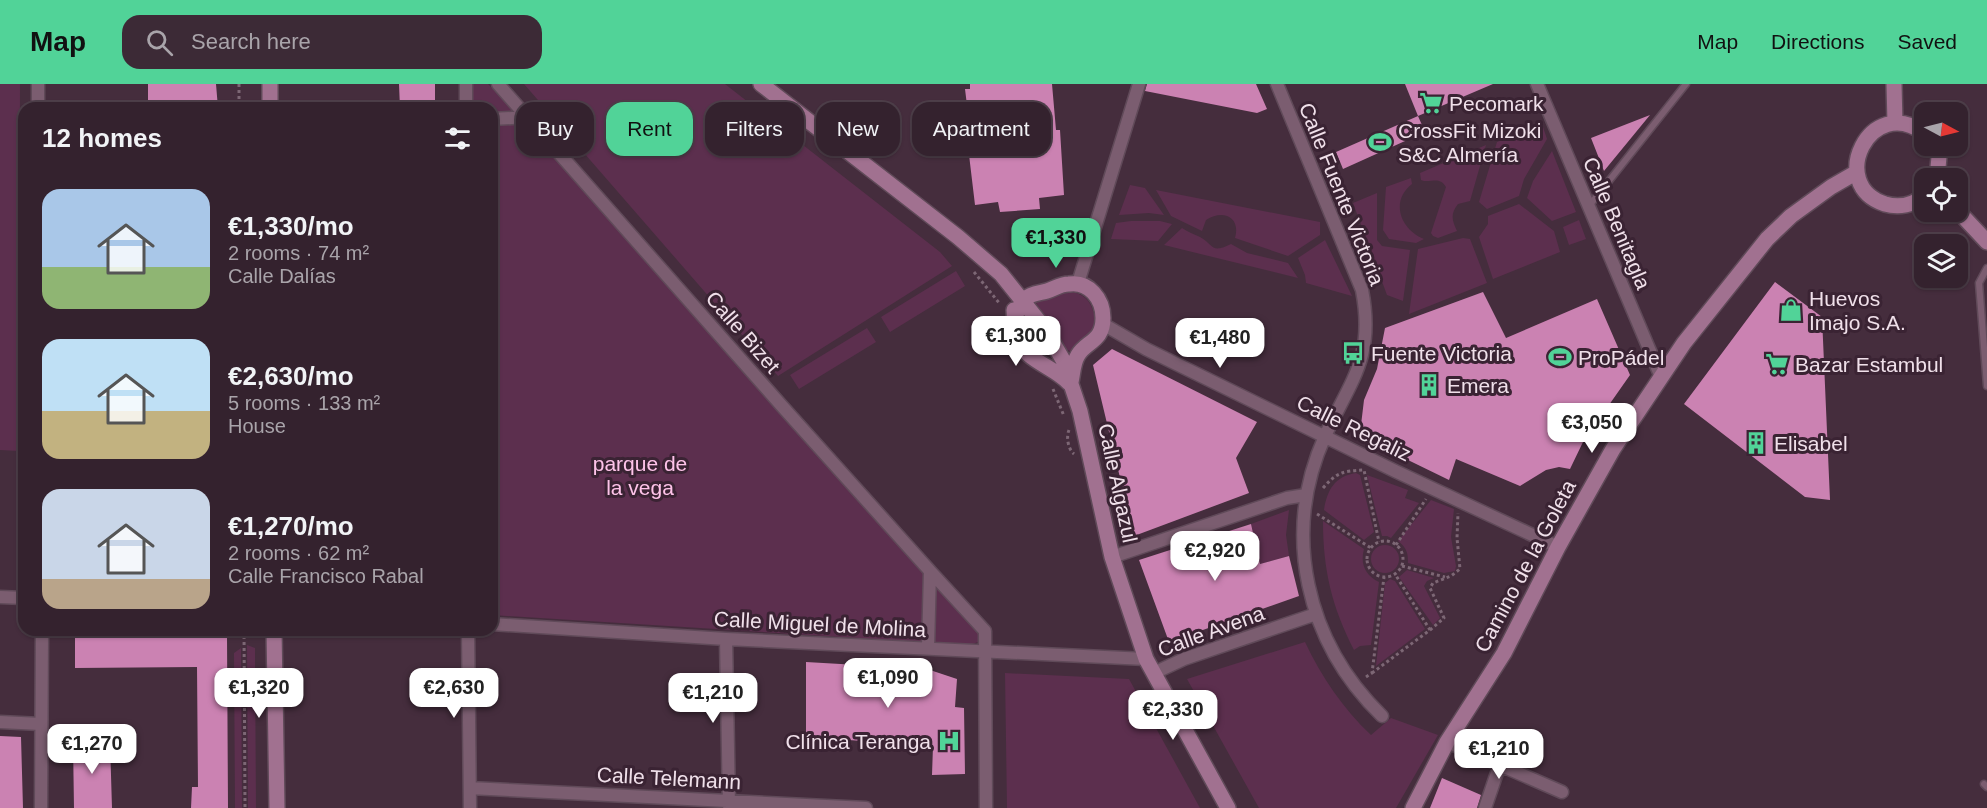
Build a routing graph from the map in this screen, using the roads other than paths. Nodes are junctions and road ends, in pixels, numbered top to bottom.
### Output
1 (38, 84) edge
2 (270, 84) edge
3 (466, 84) edge
4 (498, 84) edge
5 (761, 84) edge
6 (1140, 84) edge
7 (1277, 84) edge
8 (1537, 84) edge
9 (1686, 84) edge
10 (1894, 84) edge
11 (38, 102) edge
12 (270, 102) edge
13 (466, 102) edge
14 (516, 103) edge
15 (516, 118) edge
16 (498, 119) edge
17 (1895, 123) junction
18 (1914, 126) edge
19 (563, 156) edge
20 (1857, 172) junction
21 (1914, 202) edge
22 (1588, 207) junction
23 (1968, 222) edge
24 (1983, 238) edge
25 (1987, 268) edge
26 (1078, 283) junction
27 (1010, 284) junction
28 (1039, 293) junction
29 (1024, 300) junction
30 (1014, 319) junction
31 (1102, 324) junction
32 (1082, 350) junction
33 (1063, 360) junction
34 (1045, 365) junction
35 (1660, 377) junction
36 (1071, 385) junction
37 (1987, 386) edge
38 (1325, 437) junction
39 (1306, 495) junction
40 (1558, 547) junction
41 (1112, 557) junction
42 (930, 571) junction
43 (0, 597) edge
44 (18, 598) edge
45 (1316, 614) junction
46 (498, 624) edge
47 (42, 636) edge
48 (274, 636) edge
49 (468, 636) edge
50 (726, 639) junction
51 (928, 648) junction
52 (984, 650) junction
53 (1146, 659) junction
54 (1154, 673) junction
55 (1382, 716) dead end
56 (0, 722) edge
57 (41, 724) junction
58 (1447, 742) junction
59 (1500, 764) junction
60 (470, 788) junction
61 (1562, 792) dead end
62 (729, 804) edge
63 (41, 808) edge
64 (277, 808) edge
65 (470, 808) edge
66 (866, 808) edge
67 (986, 808) edge
68 (1228, 808) edge
69 (1413, 808) edge
70 (1485, 808) edge

1 - 11 street
2 - 12 street
3 - 13 street
4 - 14 street, Calle Bizet
5 - 27 street
6 - 26 street
7 - 38 street, Calle Fuente Victoria
8 - 22 street, Calle Benitagla
9 - 22 lane
10 - 17 street
15 - 16 street
17 - 18 street
17 - 20 street
19 - 42 street, Calle Bizet
20 - 21 street
20 - 35 street, Camino de la Goleta
22 - 35 street, Calle Benitagla
23 - 24 street
25 - 37 lane
26 - 28 street
26 - 31 street
27 - 28 street
27 - 29 street
27 - 30 street
28 - 29 street
29 - 30 street
29 - 33 street
30 - 34 street
31 - 32 street
31 - 38 street, Calle Regaliz
32 - 33 street
32 - 36 street
33 - 34 street
33 - 36 street, Calle Algazul
34 - 36 street
35 - 40 street, Camino de la Goleta
36 - 41 street, Calle Algazul
38 - 39 street, Calle Fuente Victoria
38 - 40 street, Calle Regaliz
39 - 41 street
39 - 45 street, Calle Fuente Victoria
40 - 58 street, Camino de la Goleta
41 - 53 street, Calle Algazul
42 - 51 street
42 - 52 street, Calle Bizet
43 - 44 street
45 - 54 street, Calle Avena
45 - 55 street, Calle Fuente Victoria
46 - 50 street, Calle Miguel de Molina
47 - 57 street
48 - 64 street
49 - 60 street
50 - 51 street, Calle Miguel de Molina
50 - 62 street
51 - 52 street, Calle Miguel de Molina
52 - 53 street, Calle Miguel de Molina
52 - 67 street, Calle Bizet
53 - 54 street, Calle Algazul
54 - 68 street, Calle Algazul
56 - 57 street
57 - 63 street
58 - 59 street
58 - 69 street, Camino de la Goleta
59 - 61 street
59 - 70 street
60 - 62 street, Calle Telemann
60 - 65 street
62 - 66 street, Calle Telemann

